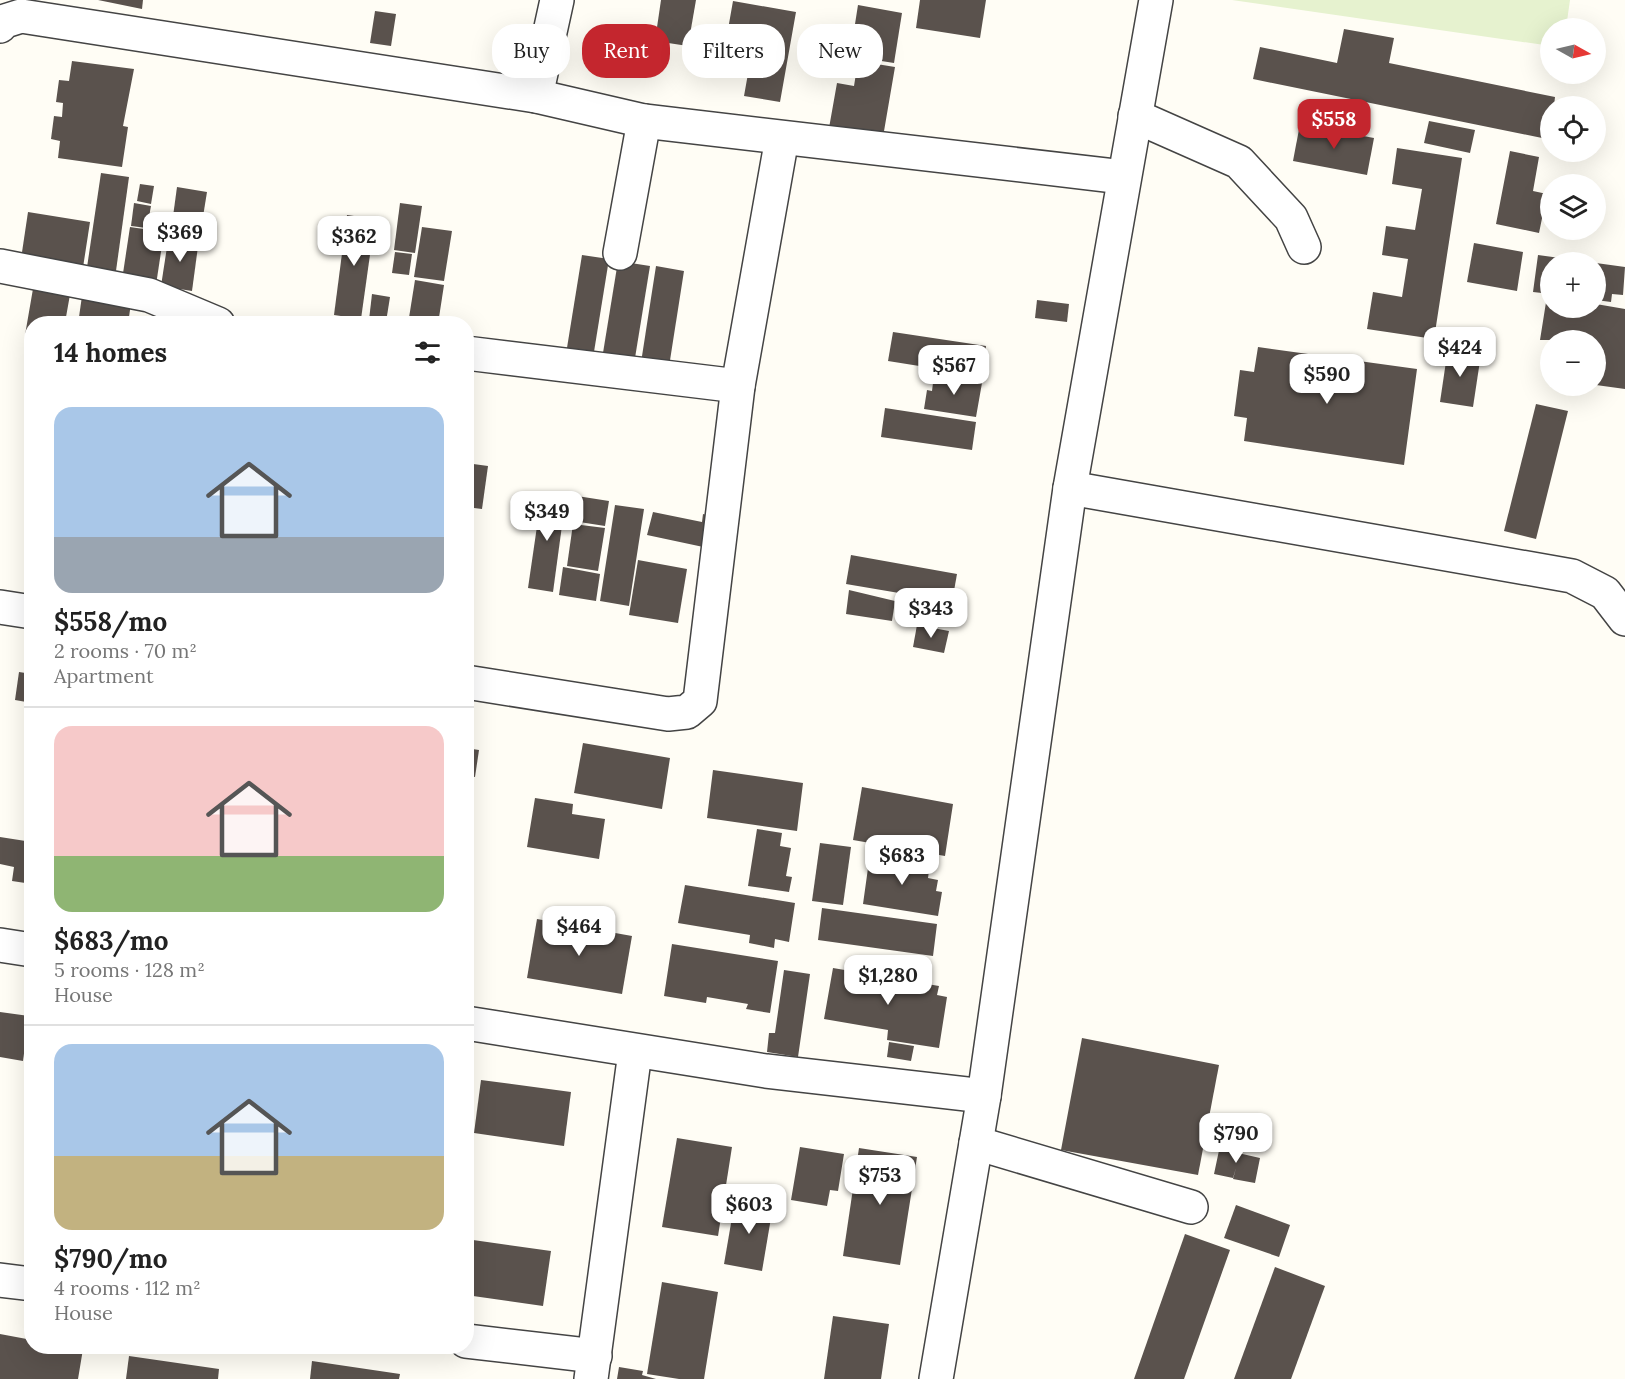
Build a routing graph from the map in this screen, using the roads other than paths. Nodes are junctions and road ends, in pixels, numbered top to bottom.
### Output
1 (557, 0) edge
2 (1156, 0) edge
3 (0, 26) edge
4 (536, 96) junction
5 (1135, 116) junction
6 (644, 121) junction
7 (782, 138) junction
8 (1123, 177) junction
9 (1304, 247) dead end
10 (620, 253) dead end
11 (0, 266) edge
12 (199, 316) edge
13 (474, 354) edge
14 (738, 386) junction
15 (1070, 488) junction
16 (0, 607) edge
17 (24, 611) edge
18 (1625, 619) edge
19 (474, 683) edge
20 (0, 945) edge
21 (24, 949) edge
22 (474, 1024) edge
23 (635, 1052) junction
24 (984, 1096) junction
25 (976, 1143) junction
26 (1191, 1208) dead end
27 (0, 1280) edge
28 (24, 1283) edge
29 (474, 1343) edge
30 (593, 1368) edge
31 (936, 1379) edge

1 - 4 street
2 - 5 street
3 - 4 street
4 - 6 street
5 - 8 street
5 - 9 street
6 - 7 street
6 - 10 street
7 - 8 street
7 - 14 street
8 - 15 street
11 - 12 street
13 - 14 street
14 - 19 street
15 - 18 street
15 - 24 street
16 - 17 street
20 - 21 street
22 - 23 street
23 - 24 street
23 - 30 street
24 - 25 street
25 - 26 street
25 - 31 street
27 - 28 street
29 - 30 street

